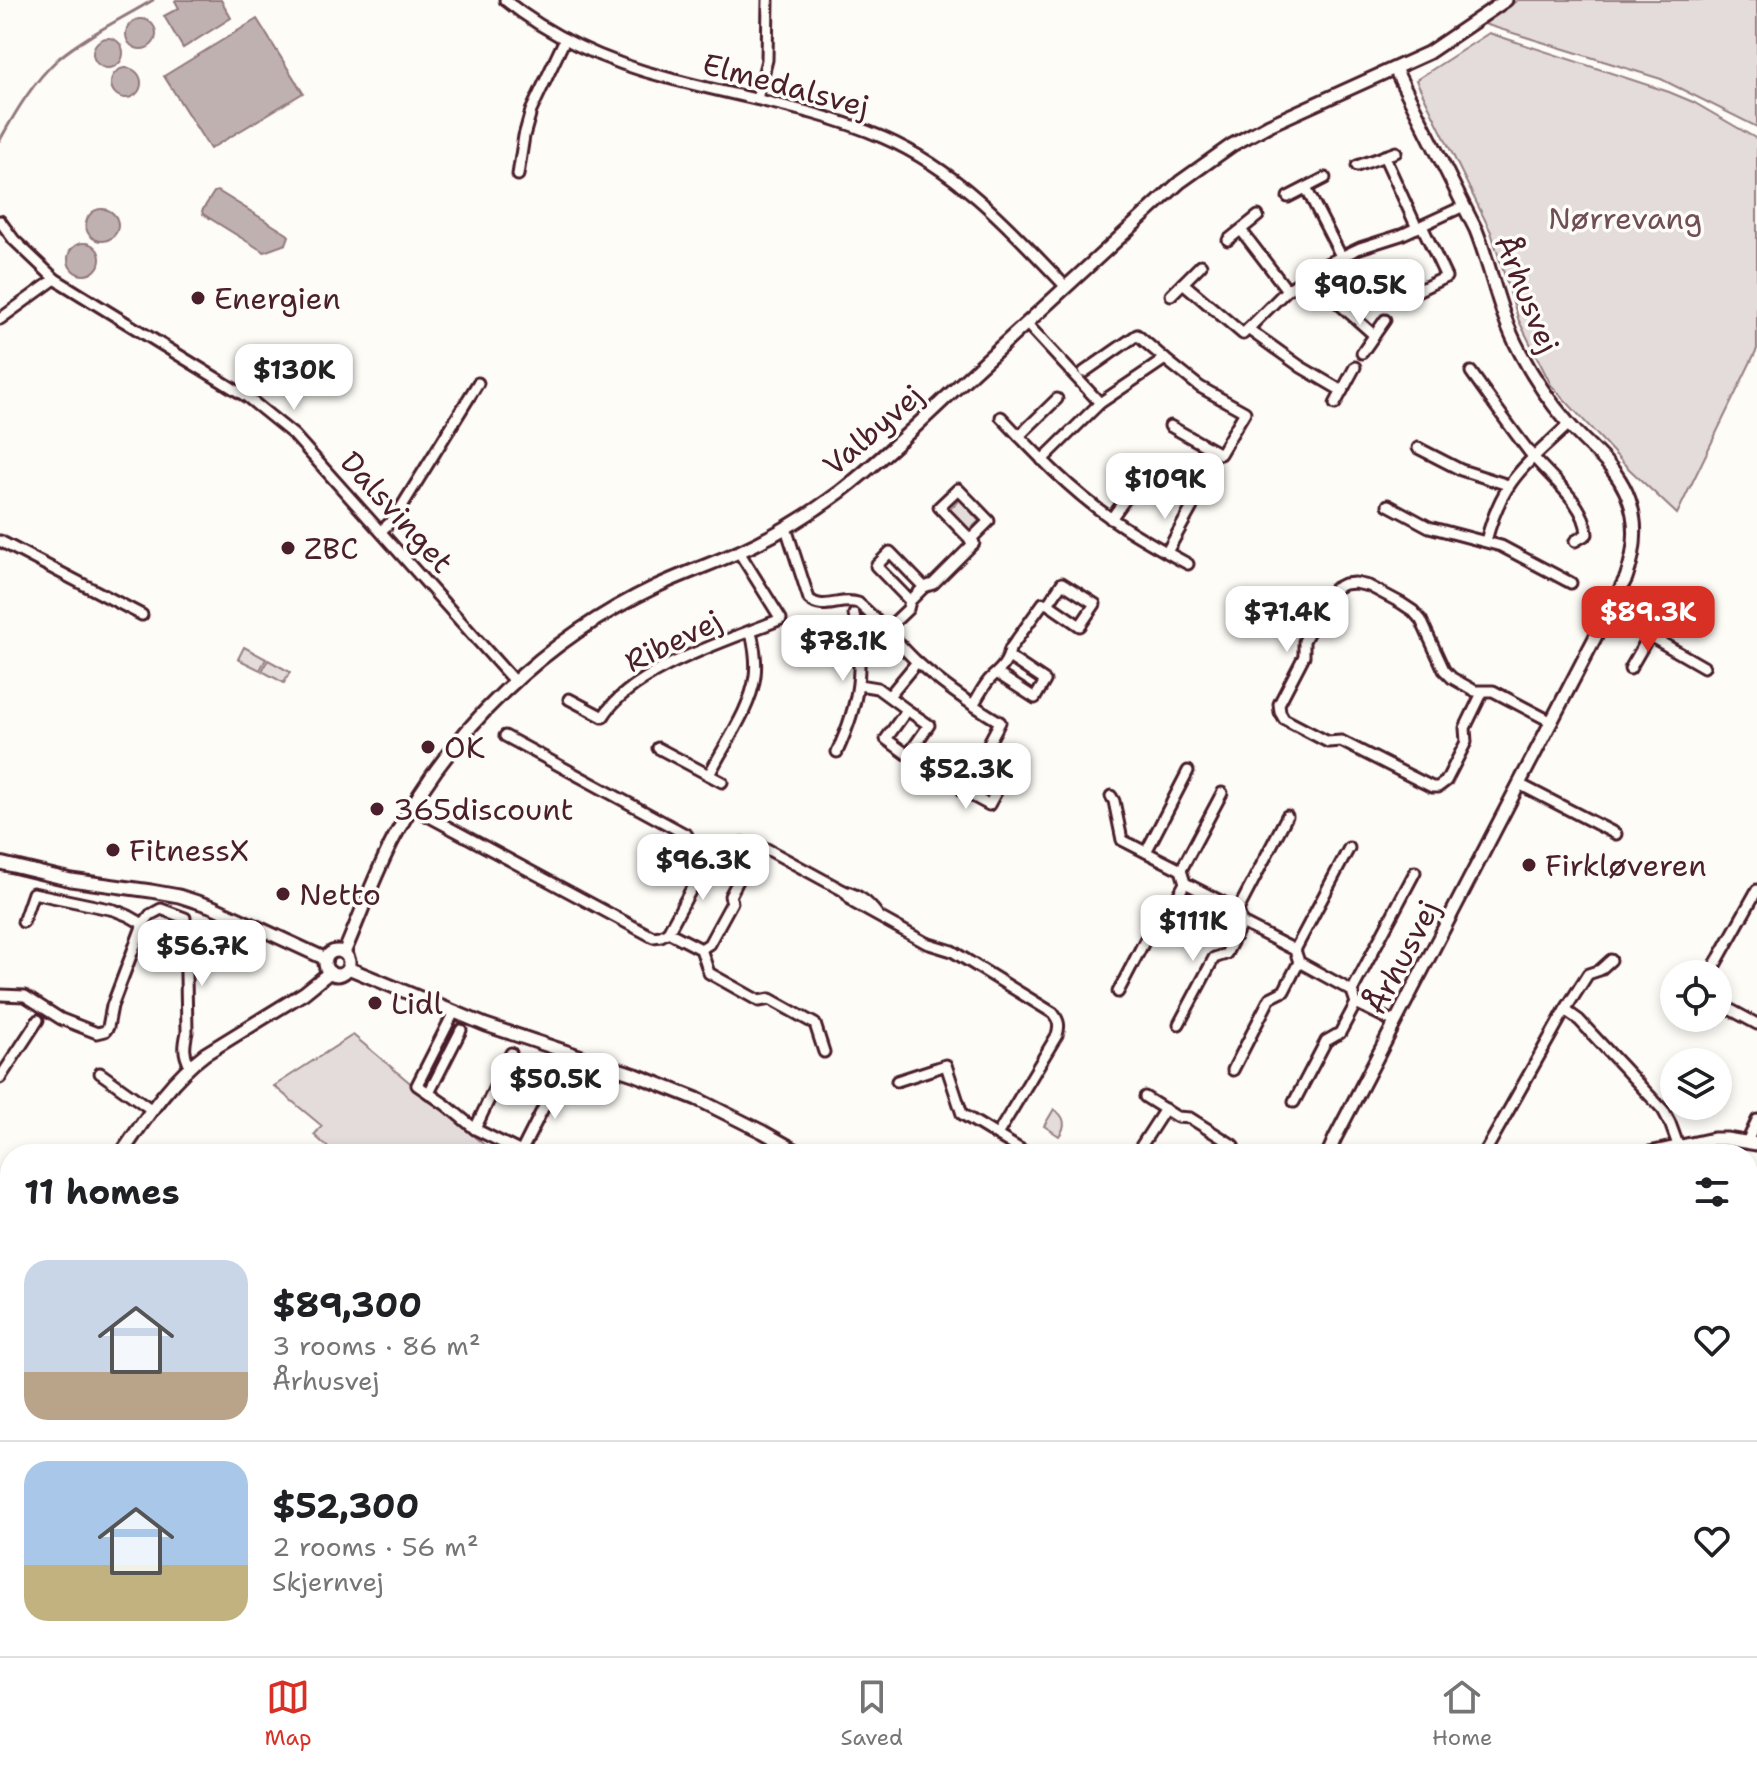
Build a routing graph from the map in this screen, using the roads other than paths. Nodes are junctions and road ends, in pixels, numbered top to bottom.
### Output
1 (505, 0) edge
2 (768, 0) edge
3 (1506, 0) edge
4 (565, 39) junction
5 (1395, 69) junction
6 (757, 99) junction
7 (1396, 152) dead end
8 (1384, 156) junction
9 (1357, 166) dead end
10 (518, 175) dead end
11 (1325, 178) dead end
12 (1306, 188) junction
13 (1288, 197) dead end
14 (1464, 206) junction
15 (1258, 216) dead end
16 (0, 221) edge
17 (1419, 227) junction
18 (1241, 230) junction
19 (1228, 240) dead end
20 (1341, 256) junction
21 (1201, 265) dead end
22 (1309, 274) junction
23 (55, 279) junction
24 (1183, 283) junction
25 (1066, 287) junction
26 (1287, 290) junction
27 (1417, 291) dead end
28 (1171, 295) dead end
29 (0, 319) edge
30 (1385, 320) dead end
31 (1026, 323) junction
32 (1248, 329) junction
33 (1374, 335) junction
34 (1362, 353) dead end
35 (1165, 359) junction
36 (1355, 367) dead end
37 (1084, 372) dead end
38 (1471, 372) dead end
39 (478, 383) dead end
40 (1342, 391) junction
41 (1057, 399) dead end
42 (1100, 403) junction
43 (1335, 404) dead end
44 (1001, 417) dead end
45 (1569, 424) junction
46 (1170, 426) dead end
47 (1019, 436) junction
48 (1418, 448) dead end
49 (1533, 457) junction
50 (1042, 460) junction
51 (1144, 473) dead end
52 (1508, 485) junction
53 (1388, 505) dead end
54 (1192, 507) dead end
55 (1111, 519) junction
56 (786, 528) junction
57 (381, 531) junction
58 (970, 540) junction
59 (0, 541) edge
60 (1486, 541) junction
61 (1575, 541) dead end
62 (739, 552) junction
63 (1167, 552) junction
64 (1188, 564) dead end
65 (1571, 583) dead end
66 (924, 587) junction
67 (910, 601) junction
68 (1048, 604) junction
69 (1608, 612) junction
70 (854, 614) dead end
71 (142, 615) dead end
72 (886, 630) junction
73 (751, 631) junction
74 (1649, 636) junction
75 (1009, 657) junction
76 (917, 662) junction
77 (1704, 667) dead end
78 (1630, 669) dead end
79 (998, 674) junction
80 (514, 681) junction
81 (859, 685) junction
82 (1483, 691) junction
83 (889, 696) junction
84 (569, 699) dead end
85 (973, 705) junction
86 (907, 710) junction
87 (1552, 722) junction
88 (505, 736) dead end
89 (658, 748) dead end
90 (837, 752) dead end
91 (980, 760) junction
92 (1188, 771) dead end
93 (709, 775) junction
94 (722, 782) dead end
95 (1519, 784) junction
96 (1222, 793) dead end
97 (1111, 796) dead end
98 (411, 807) junction
99 (1287, 816) dead end
100 (1616, 834) dead end
101 (1349, 848) dead end
102 (1146, 852) junction
103 (712, 854) junction
104 (0, 863) edge
105 (1181, 870) junction
106 (1415, 872) dead end
107 (740, 877) dead end
108 (1185, 883) junction
109 (1757, 890) edge
110 (1238, 910) junction
111 (23, 922) dead end
112 (1242, 923) junction
113 (143, 924) junction
114 (668, 932) junction
115 (701, 949) junction
116 (1295, 950) junction
117 (344, 953) junction
118 (326, 959) junction
119 (1611, 960) dead end
120 (1718, 960) edge
121 (1299, 962) junction
122 (348, 968) junction
123 (330, 972) junction
124 (1352, 991) junction
125 (1118, 992) dead end
126 (0, 995) edge
127 (1356, 1003) junction
128 (1565, 1010) junction
129 (1732, 1011) edge
130 (454, 1012) junction
131 (38, 1020) dead end
132 (1396, 1021) junction
133 (1179, 1024) dead end
134 (1757, 1024) edge
135 (461, 1030) dead end
136 (824, 1052) dead end
137 (511, 1053) dead end
138 (190, 1066) junction
139 (1233, 1070) dead end
140 (100, 1073) dead end
141 (560, 1075) dead end
142 (0, 1078) edge
143 (897, 1081) dead end
144 (429, 1093) junction
145 (1145, 1097) dead end
146 (1294, 1102) dead end
147 (1165, 1109) junction
148 (152, 1110) junction
149 (1757, 1120) edge
150 (475, 1129) junction
151 (997, 1135) junction
152 (1752, 1143) edge
153 (128, 1144) edge
154 (505, 1144) edge
155 (525, 1144) edge
156 (784, 1144) edge
157 (1012, 1144) edge
158 (1142, 1144) edge
159 (1231, 1144) edge
160 (1332, 1144) edge
161 (1490, 1144) edge
162 (1678, 1144) edge
163 (1684, 1144) edge

1 - 4 street, Elmedalsvej
2 - 6 street
3 - 5 street, Valbyvej
4 - 6 street, Elmedalsvej
4 - 10 street
5 - 14 street, Århusvej
5 - 25 street, Valbyvej
6 - 25 street, Elmedalsvej
7 - 8 street
8 - 9 street
8 - 17 street
11 - 12 street
12 - 13 street
12 - 20 street
14 - 17 street
14 - 45 street, Århusvej
15 - 18 street
16 - 23 street, Dalsvinget
17 - 20 street
17 - 27 street
18 - 19 street
18 - 26 street
20 - 22 street
21 - 24 street
22 - 26 street
22 - 33 street
23 - 29 street
23 - 57 street, Dalsvinget
24 - 28 street
24 - 32 street
25 - 31 street, Valbyvej
26 - 32 street
30 - 33 street
31 - 42 street
31 - 56 street, Valbyvej
32 - 40 street
33 - 34 street
35 - 37 street
35 - 42 street
35 - 46 street
36 - 40 street
38 - 49 street
39 - 57 street
40 - 43 street
41 - 47 street
42 - 50 street
44 - 47 street
45 - 49 street
45 - 69 street, Århusvej
47 - 50 street
48 - 52 street
49 - 52 street
49 - 61 street
50 - 55 street
51 - 55 street
52 - 60 street
53 - 60 street
54 - 63 street
55 - 63 street
56 - 62 street, Valbyvej
56 - 72 street
57 - 80 street, Dalsvinget
58 - 58 street
58 - 66 street
59 - 71 street
60 - 65 street
62 - 73 street, Ribevej
62 - 80 street, Valbyvej
63 - 64 street
66 - 67 street
66 - 67 street
67 - 72 street
68 - 68 street
68 - 75 street
69 - 74 street
69 - 87 street, Århusvej
70 - 81 street
72 - 76 street
73 - 84 street, Ribevej
73 - 93 street
74 - 77 street
74 - 78 street
75 - 79 street
75 - 79 street
76 - 83 street
76 - 85 street
79 - 85 street
80 - 98 street, Valbyvej
81 - 83 street
81 - 90 street
82 - 82 street
82 - 87 street
83 - 86 street
85 - 91 street
86 - 86 street
87 - 95 street, Århusvej
88 - 103 street
89 - 93 street
91 - 91 street
92 - 102 street
93 - 94 street
95 - 100 street
95 - 132 street, Århusvej
96 - 105 street
97 - 102 street
98 - 114 street
98 - 117 street, Valbyvej
99 - 110 street
101 - 116 street
102 - 105 street
103 - 114 street
103 - 151 street
104 - 118 street
105 - 108 street
106 - 124 street
107 - 115 street
108 - 110 street
108 - 125 street
109 - 120 street
110 - 112 street
111 - 113 street
112 - 116 street
112 - 133 street
113 - 126 street
113 - 138 street
114 - 115 street
115 - 136 street
116 - 121 street
117 - 118 street
117 - 122 street
118 - 123 street
119 - 128 street
121 - 124 street
121 - 139 street
122 - 123 street
122 - 130 street
123 - 138 street
124 - 127 street
127 - 132 street
127 - 146 street
128 - 161 street
128 - 162 street
129 - 134 street
130 - 144 street
130 - 156 street
131 - 142 street
132 - 160 street, Århusvej
135 - 144 street
137 - 150 street
138 - 148 street
140 - 148 street
141 - 155 street
143 - 151 street
144 - 150 street
145 - 147 street
147 - 158 street
147 - 159 street
148 - 153 street
149 - 152 street
150 - 154 street
151 - 157 street
152 - 163 street

